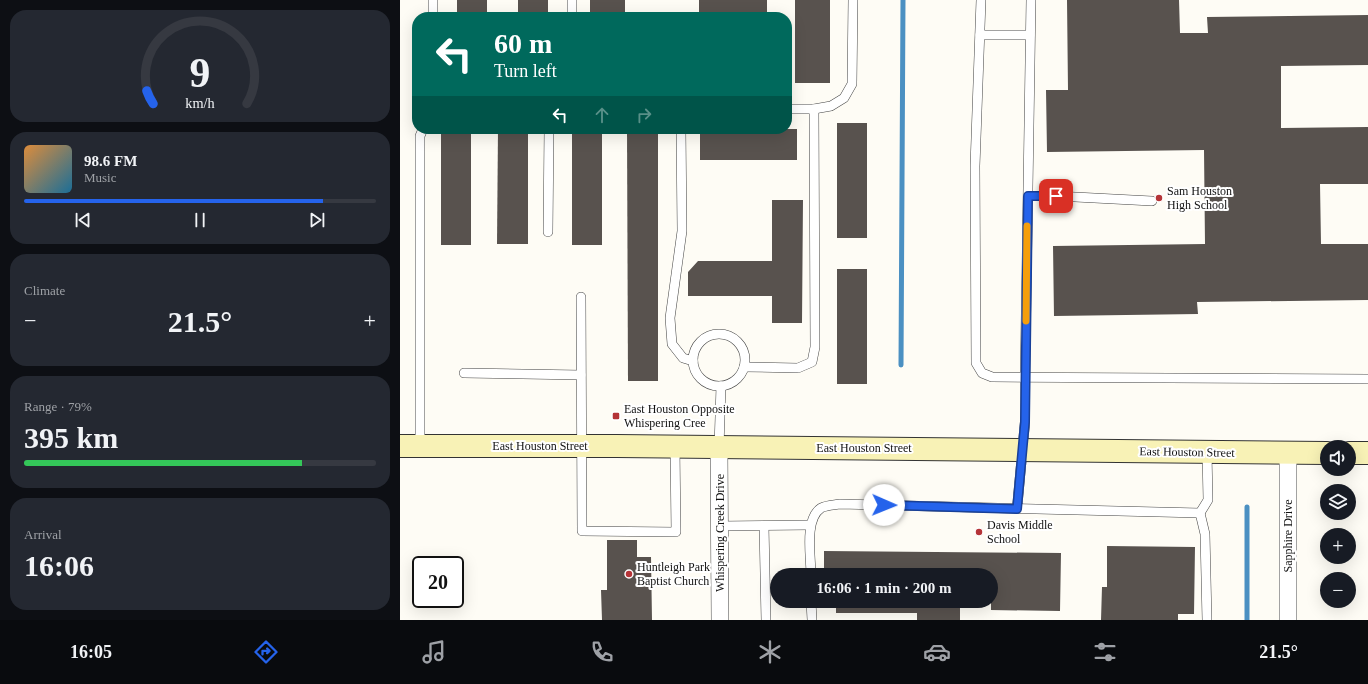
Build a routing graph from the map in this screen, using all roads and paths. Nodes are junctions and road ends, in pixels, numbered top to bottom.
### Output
1 (433, 0) edge
2 (572, 0) edge
3 (853, 0) edge
4 (981, 0) edge
5 (1031, 0) edge
6 (433, 12) edge
7 (572, 12) edge
8 (980, 35) junction
9 (1030, 35) junction
10 (792, 109) edge
11 (814, 109) junction
12 (421, 134) edge
13 (549, 134) edge
14 (681, 134) edge
15 (1028, 196) junction
16 (1152, 201) dead end
17 (548, 232) dead end
18 (580, 297) dead end
19 (693, 361) junction
20 (744, 367) junction
21 (464, 373) dead end
22 (581, 375) junction
23 (1025, 377) junction
24 (1368, 379) edge
25 (720, 386) junction
26 (410, 446) edge
27 (581, 446) junction
28 (675, 447) junction
29 (719, 447) junction
30 (1023, 449) junction
31 (1207, 453) junction
32 (1288, 453) junction
33 (1320, 453) edge
34 (1356, 453) edge
35 (1368, 453) edge
36 (1017, 509) junction
37 (1200, 513) junction
38 (810, 525) junction
39 (720, 526) junction
40 (764, 526) junction
41 (811, 568) edge
42 (812, 608) edge
43 (720, 620) edge
44 (766, 620) edge
45 (812, 620) edge
46 (1207, 620) edge
47 (1288, 620) edge

1 - 6 lane
2 - 7 lane
3 - 11 lane
4 - 8 lane
5 - 9 lane
8 - 9 lane
8 - 23 lane
9 - 15 lane
10 - 11 lane
11 - 20 lane
12 - 26 lane
13 - 17 lane
14 - 19 lane
15 - 16 lane
15 - 23 lane
18 - 22 lane
19 - 20 lane
19 - 25 lane
20 - 25 lane
21 - 22 lane
22 - 27 lane
23 - 24 lane
23 - 30 lane
25 - 29 lane
26 - 27 main road, East Houston Street
27 - 28 main road, East Houston Street
27 - 28 lane
28 - 29 main road, East Houston Street
29 - 30 main road, East Houston Street
29 - 39 street, Whispering Creek Drive
30 - 31 main road, East Houston Street
30 - 36 lane
31 - 32 main road, East Houston Street
31 - 37 lane
32 - 33 main road, East Houston Street
32 - 47 street, Sapphire Drive
34 - 35 main road
36 - 37 lane
36 - 38 lane
37 - 46 lane
38 - 40 lane
38 - 41 lane
39 - 40 lane
39 - 43 street, Whispering Creek Drive
40 - 44 lane
42 - 45 lane

